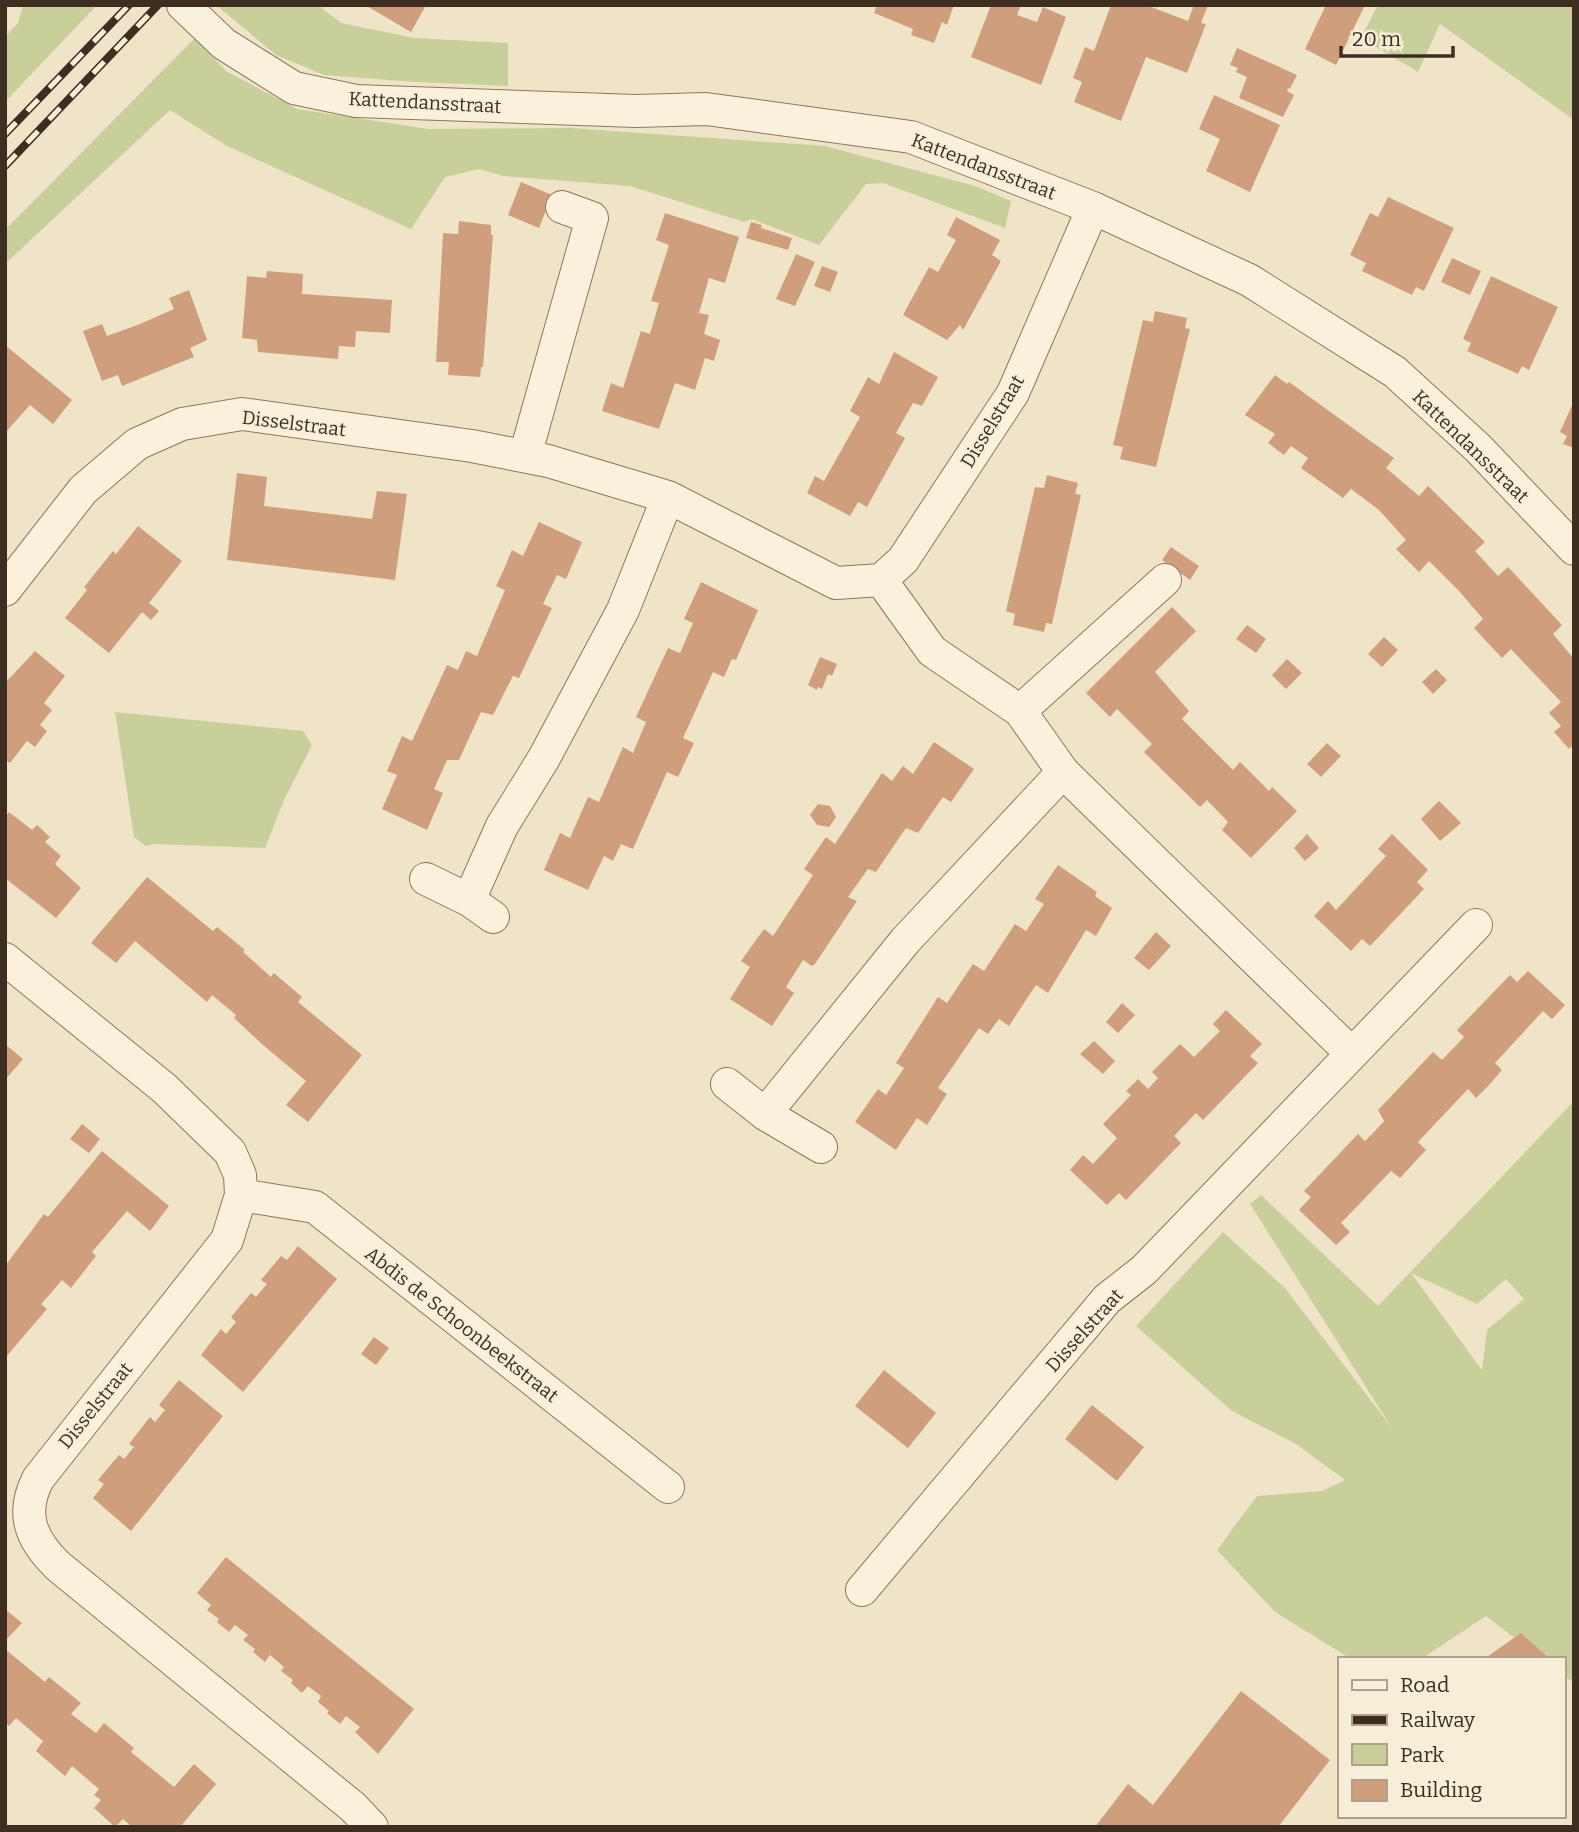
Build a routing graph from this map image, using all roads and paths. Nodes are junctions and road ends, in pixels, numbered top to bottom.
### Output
1 (183, 5) edge
2 (562, 207) dead end
3 (1093, 208) junction
4 (524, 456) junction
5 (668, 497) junction
6 (1574, 549) edge
7 (881, 580) junction
8 (1165, 580) dead end
9 (5, 590) edge
10 (1020, 711) junction
11 (1063, 772) junction
12 (426, 879) dead end
13 (1476, 925) dead end
14 (5, 959) edge
15 (1351, 1053) junction
16 (727, 1084) dead end
17 (765, 1114) junction
18 (821, 1147) dead end
19 (241, 1195) junction
20 (668, 1487) dead end
21 (17, 1493) edge
22 (862, 1590) dead end
23 (372, 1827) edge

1 - 3 street, Kattendansstraat
2 - 4 street
3 - 6 street, Kattendansstraat
3 - 7 street, Disselstraat
4 - 5 street, Disselstraat
4 - 9 street, Disselstraat
5 - 7 street, Disselstraat
5 - 12 street
7 - 10 street
8 - 10 street
10 - 11 street
11 - 15 street
11 - 17 street
13 - 15 street, Disselstraat
14 - 19 street, Disselstraat
15 - 22 street, Disselstraat
16 - 17 street
17 - 18 street
19 - 20 street, Abdis de Schoonbeekstraat
19 - 21 street, Disselstraat
21 - 23 street, Disselstraat

